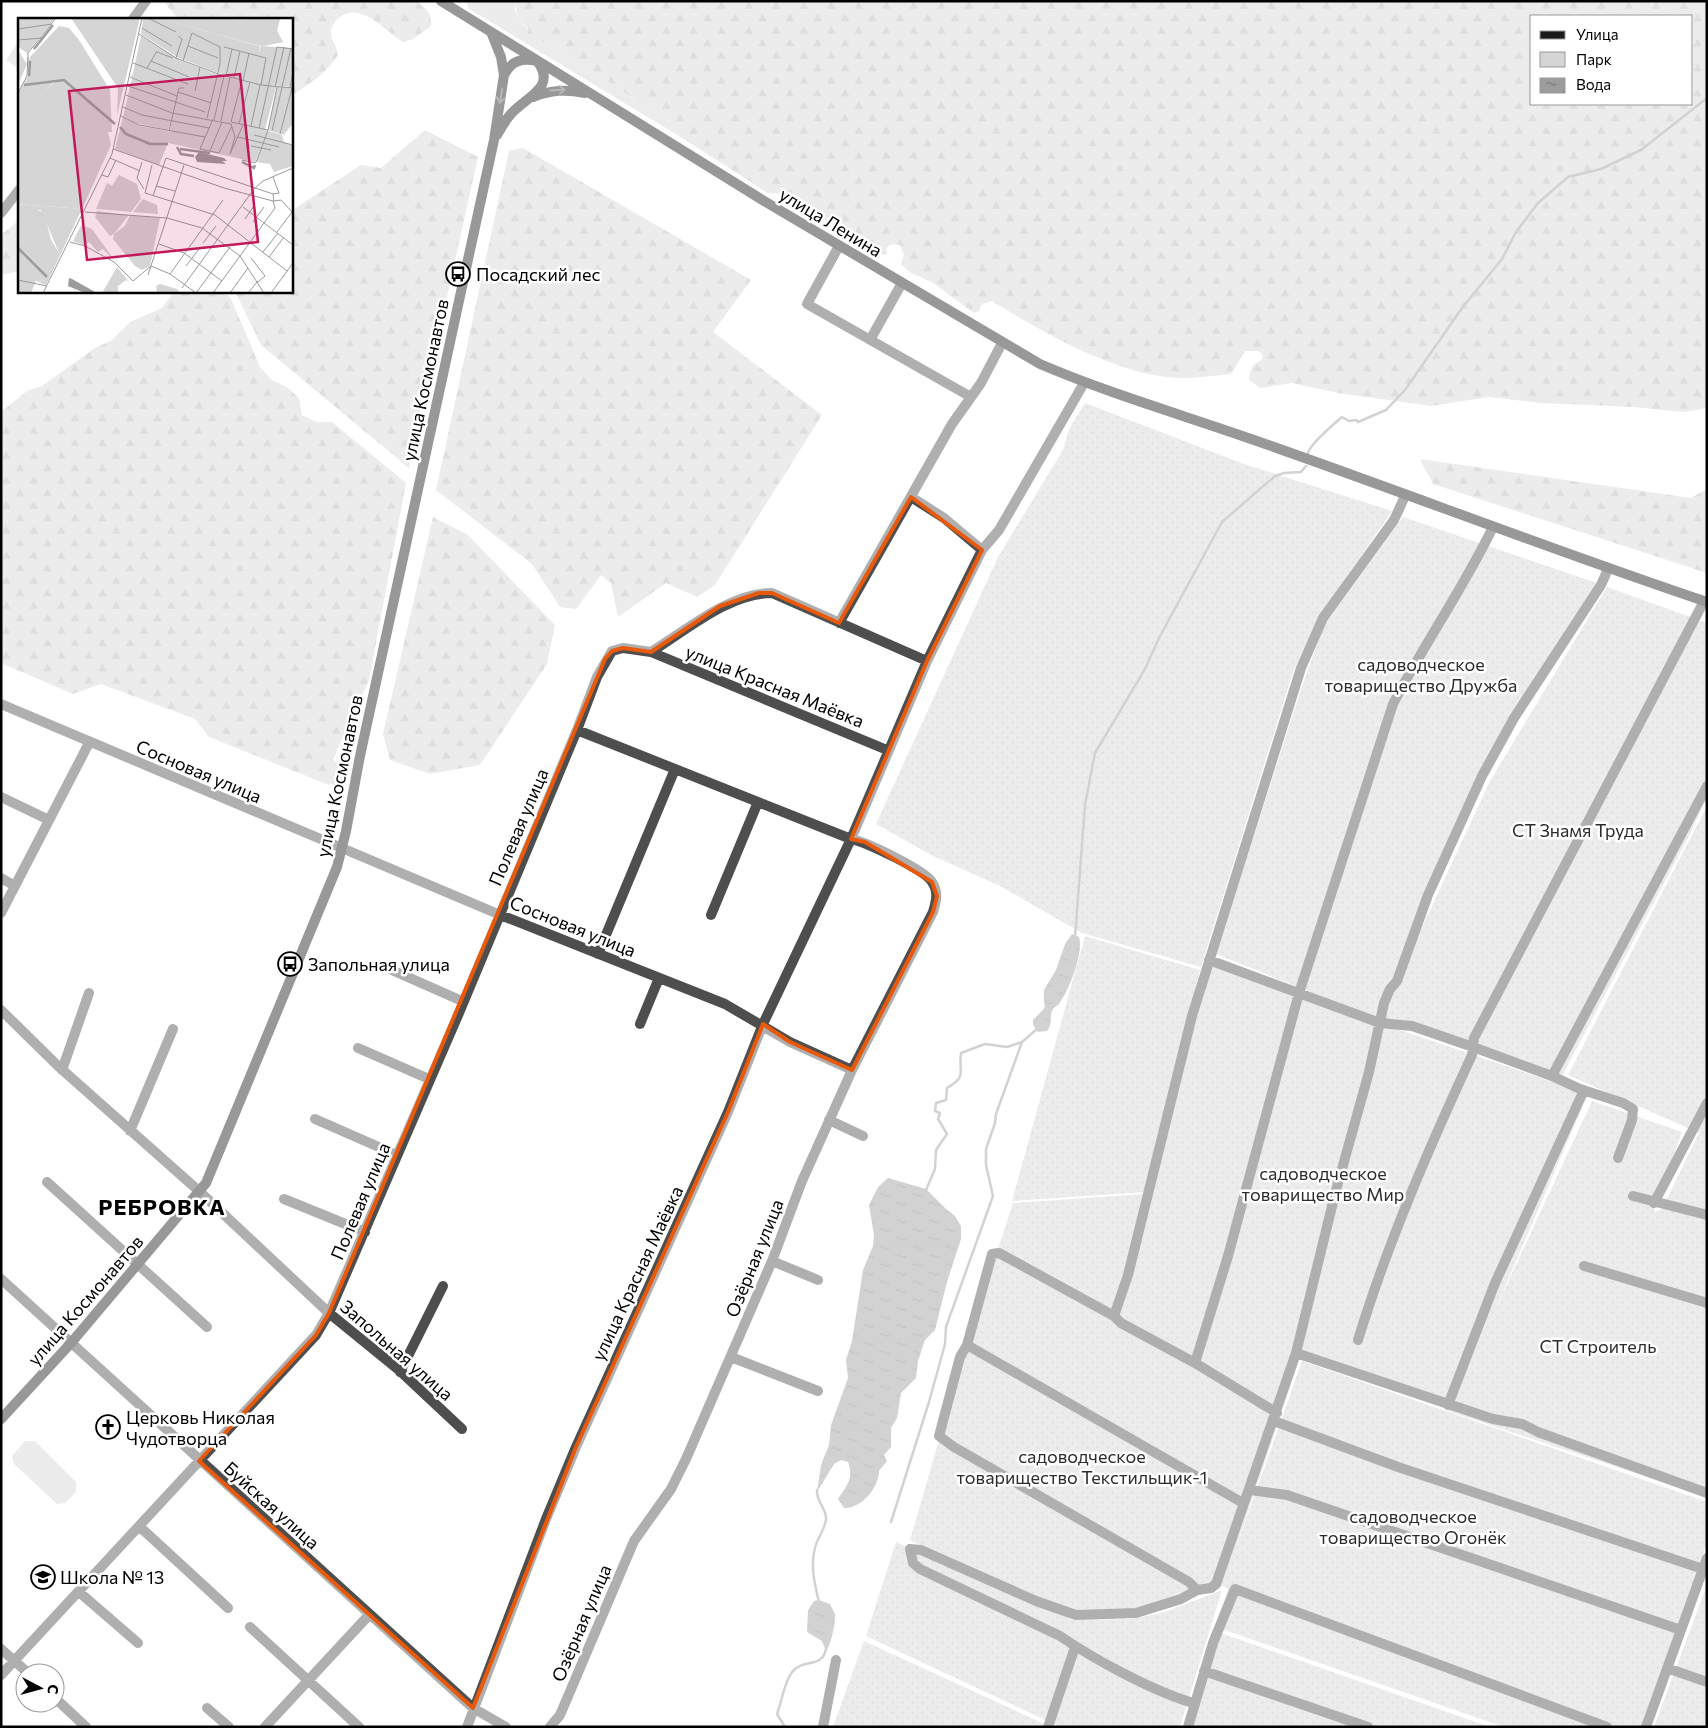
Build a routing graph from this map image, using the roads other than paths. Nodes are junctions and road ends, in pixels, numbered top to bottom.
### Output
1 (146, 1) edge
2 (441, 1) edge
3 (135, 18) edge
4 (491, 32) junction
5 (537, 61) junction
6 (504, 75) junction
7 (593, 95) junction
8 (524, 101) junction
9 (494, 140) junction
10 (18, 191) edge
11 (1, 213) edge
12 (840, 246) junction
13 (902, 283) junction
14 (870, 340) junction
15 (1002, 343) junction
16 (1084, 382) junction
17 (972, 397) junction
18 (1405, 496) junction
19 (911, 497) junction
20 (1493, 527) junction
21 (982, 550) junction
22 (1608, 569) junction
23 (1706, 602) edge
24 (840, 623) junction
25 (612, 651) joint
26 (651, 652) junction
27 (927, 661) junction
28 (1, 704) edge
29 (577, 730) junction
30 (89, 742) junction
31 (887, 750) junction
32 (675, 769) junction
33 (1707, 786) edge
34 (1, 797) edge
35 (758, 802) junction
36 (49, 820) junction
37 (850, 839) junction
38 (342, 848) junction
39 (1, 878) edge
40 (15, 886) junction
41 (1, 913) edge
42 (498, 914) junction
43 (711, 915) dead end
44 (598, 954) junction
45 (1209, 960) junction
46 (385, 967) dead end
47 (659, 978) junction
48 (88, 993) dead end
49 (1299, 993) junction
50 (462, 1001) junction
51 (1, 1010) edge
52 (1380, 1023) junction
53 (640, 1024) dead end
54 (763, 1024) junction
55 (173, 1029) dead end
56 (1472, 1047) junction
57 (358, 1048) dead end
58 (62, 1070) junction
59 (852, 1070) junction
60 (1552, 1076) junction
61 (429, 1079) junction
62 (1584, 1090) junction
63 (1707, 1103) edge
64 (315, 1120) dead end
65 (829, 1120) junction
66 (130, 1131) junction
67 (862, 1136) dead end
68 (397, 1155) junction
69 (1618, 1158) dead end
70 (47, 1182) dead end
71 (200, 1192) junction
72 (1634, 1196) dead end
73 (284, 1199) dead end
74 (1654, 1202) junction
75 (1707, 1215) edge
76 (365, 1232) junction
77 (772, 1261) junction
78 (138, 1265) junction
79 (1584, 1266) dead end
80 (1, 1279) edge
81 (818, 1280) dead end
82 (444, 1286) dead end
83 (1707, 1303) edge
84 (329, 1313) junction
85 (1114, 1316) junction
86 (207, 1326) dead end
87 (1358, 1340) dead end
88 (71, 1343) junction
89 (967, 1344) junction
90 (1296, 1353) junction
91 (731, 1357) junction
92 (1195, 1363) junction
93 (400, 1372) junction
94 (818, 1390) dead end
95 (1448, 1405) junction
96 (1275, 1417) junction
97 (1, 1419) edge
98 (462, 1429) dead end
99 (199, 1461) junction
100 (1250, 1490) junction
101 (1707, 1493) edge
102 (1243, 1503) junction
103 (139, 1526) junction
104 (1707, 1558) edge
105 (1703, 1569) junction
106 (1696, 1588) junction
107 (1197, 1590) junction
108 (79, 1592) junction
109 (1707, 1592) edge
110 (228, 1608) dead end
111 (369, 1615) junction
112 (250, 1627) dead end
113 (1681, 1630) junction
114 (138, 1643) dead end
115 (1076, 1647) junction
116 (1, 1649) edge
117 (836, 1660) dead end
118 (15, 1662) junction
119 (1667, 1668) junction
120 (1204, 1671) junction
121 (1, 1675) edge
122 (308, 1681) junction
123 (1707, 1682) edge
124 (1194, 1703) junction
125 (65, 1707) edge
126 (207, 1708) dead end
127 (473, 1708) junction
128 (86, 1727) edge
129 (229, 1727) edge
130 (265, 1727) edge
131 (359, 1727) edge
132 (467, 1727) edge
133 (506, 1727) edge
134 (550, 1727) edge
135 (823, 1727) edge
136 (1048, 1727) edge
137 (1188, 1727) edge
138 (1368, 1727) edge
139 (1607, 1727) edge
140 (1646, 1727) edge

1 - 3 street
2 - 4 street, улица Ленина
4 - 5 street, улица Ленина
4 - 6 street
5 - 6 street
5 - 7 street, улица Ленина
5 - 8 street
6 -> 9 street, улица Космонавтов
8 -> 7 street
7 - 12 street, улица Ленина
8 - 9 street
9 - 38 street, улица Космонавтов
10 - 11 street
12 - 13 street, улица Ленина
12 - 14 street
13 - 14 street
13 - 15 street, улица Ленина
14 - 17 street
15 - 16 street, улица Ленина
15 - 17 street
16 - 18 street, улица Ленина
16 - 21 street, улица Красная Маёвка
17 - 19 street
18 - 20 street, улица Ленина
18 - 45 street
19 - 21 street
19 - 24 street
20 - 22 street, улица Ленина
20 - 49 street
21 - 27 street, улица Красная Маёвка
22 - 23 street, улица Ленина
22 - 52 street
23 - 56 street
24 - 26 street, улица Красная Маёвка
24 - 27 street, улица Красная Маёвка
25 - 26 street, улица Красная Маёвка
25 - 29 street, Полевая улица
26 - 31 street, улица Красная Маёвка
27 - 31 street, улица Красная Маёвка
28 - 30 street, Сосновая улица
29 - 32 street
29 - 42 street, Полевая улица
30 - 36 street
30 - 38 street, Сосновая улица
31 - 37 street, улица Красная Маёвка
32 - 35 street
32 - 44 street
33 - 60 street
34 - 36 street
35 - 37 street
35 - 43 street
36 - 40 street
37 - 54 street, улица Красная Маёвка
37 - 59 street, Озёрная улица
38 - 42 street, Сосновая улица
38 - 71 street, улица Космонавтов
39 - 40 street
40 - 41 street
42 - 44 street, Сосновая улица
42 - 50 street, Полевая улица
44 - 47 street, Сосновая улица
45 - 49 street
45 - 85 street
46 - 50 street
47 - 53 street
47 - 54 street, Сосновая улица
48 - 58 street
49 - 52 street
49 - 92 street
50 - 61 street, Полевая улица
51 - 58 street, Запольная улица
52 - 56 street
52 - 90 street
54 - 59 street, Сосновая улица
54 - 127 street, улица Красная Маёвка
55 - 66 street
56 - 60 street
56 - 87 street
57 - 61 street
58 - 66 street, Запольная улица
59 - 65 street, Озёрная улица
60 - 62 street
61 - 68 street, Полевая улица
62 - 69 street
62 - 95 street
63 - 74 street
64 - 68 street
65 - 67 street
65 - 77 street, Озёрная улица
66 - 71 street, Запольная улица
68 - 76 street, Полевая улица
70 - 78 street
71 - 78 street, улица Космонавтов
71 - 84 street, Запольная улица
72 - 74 street
73 - 76 street
74 - 75 street
76 - 84 street, Полевая улица
77 - 81 street
77 - 91 street, Озёрная улица
78 - 86 street
78 - 88 street, улица Космонавтов
79 - 83 street
80 - 88 street, Буйская улица
82 - 93 street
84 - 93 street, Запольная улица
84 - 99 street, Полевая улица
85 - 89 street
85 - 92 street
88 - 97 street, улица Космонавтов
88 - 99 street, Буйская улица
89 - 102 street
89 - 107 street
90 - 95 street
90 - 96 street
91 - 94 street
91 - 134 street, Озёрная улица
92 - 96 street
93 - 98 street, Запольная улица
95 - 101 street
96 - 100 street
96 - 105 street
99 - 103 street, Полевая улица
99 - 111 street, Буйская улица
100 - 102 street
100 - 113 street
102 - 107 street
103 - 108 street, Полевая улица
103 - 110 street
104 - 105 street
105 - 106 street
106 - 109 street
106 - 113 street
107 - 115 street
108 - 114 street
108 - 118 street, Полевая улица
111 - 122 street
111 - 127 street, Буйская улица
112 - 122 street
113 - 119 street
115 - 124 street
115 - 136 street
116 - 118 street
117 - 135 street
118 - 121 street, Полевая улица
119 - 123 street
119 - 140 street
120 - 124 street
120 - 138 street
120 - 139 street
122 - 130 street
122 - 131 street
124 - 137 street
125 - 128 street
126 - 129 street
127 - 132 street, улица Красная Маёвка
127 - 133 street, Буйская улица

